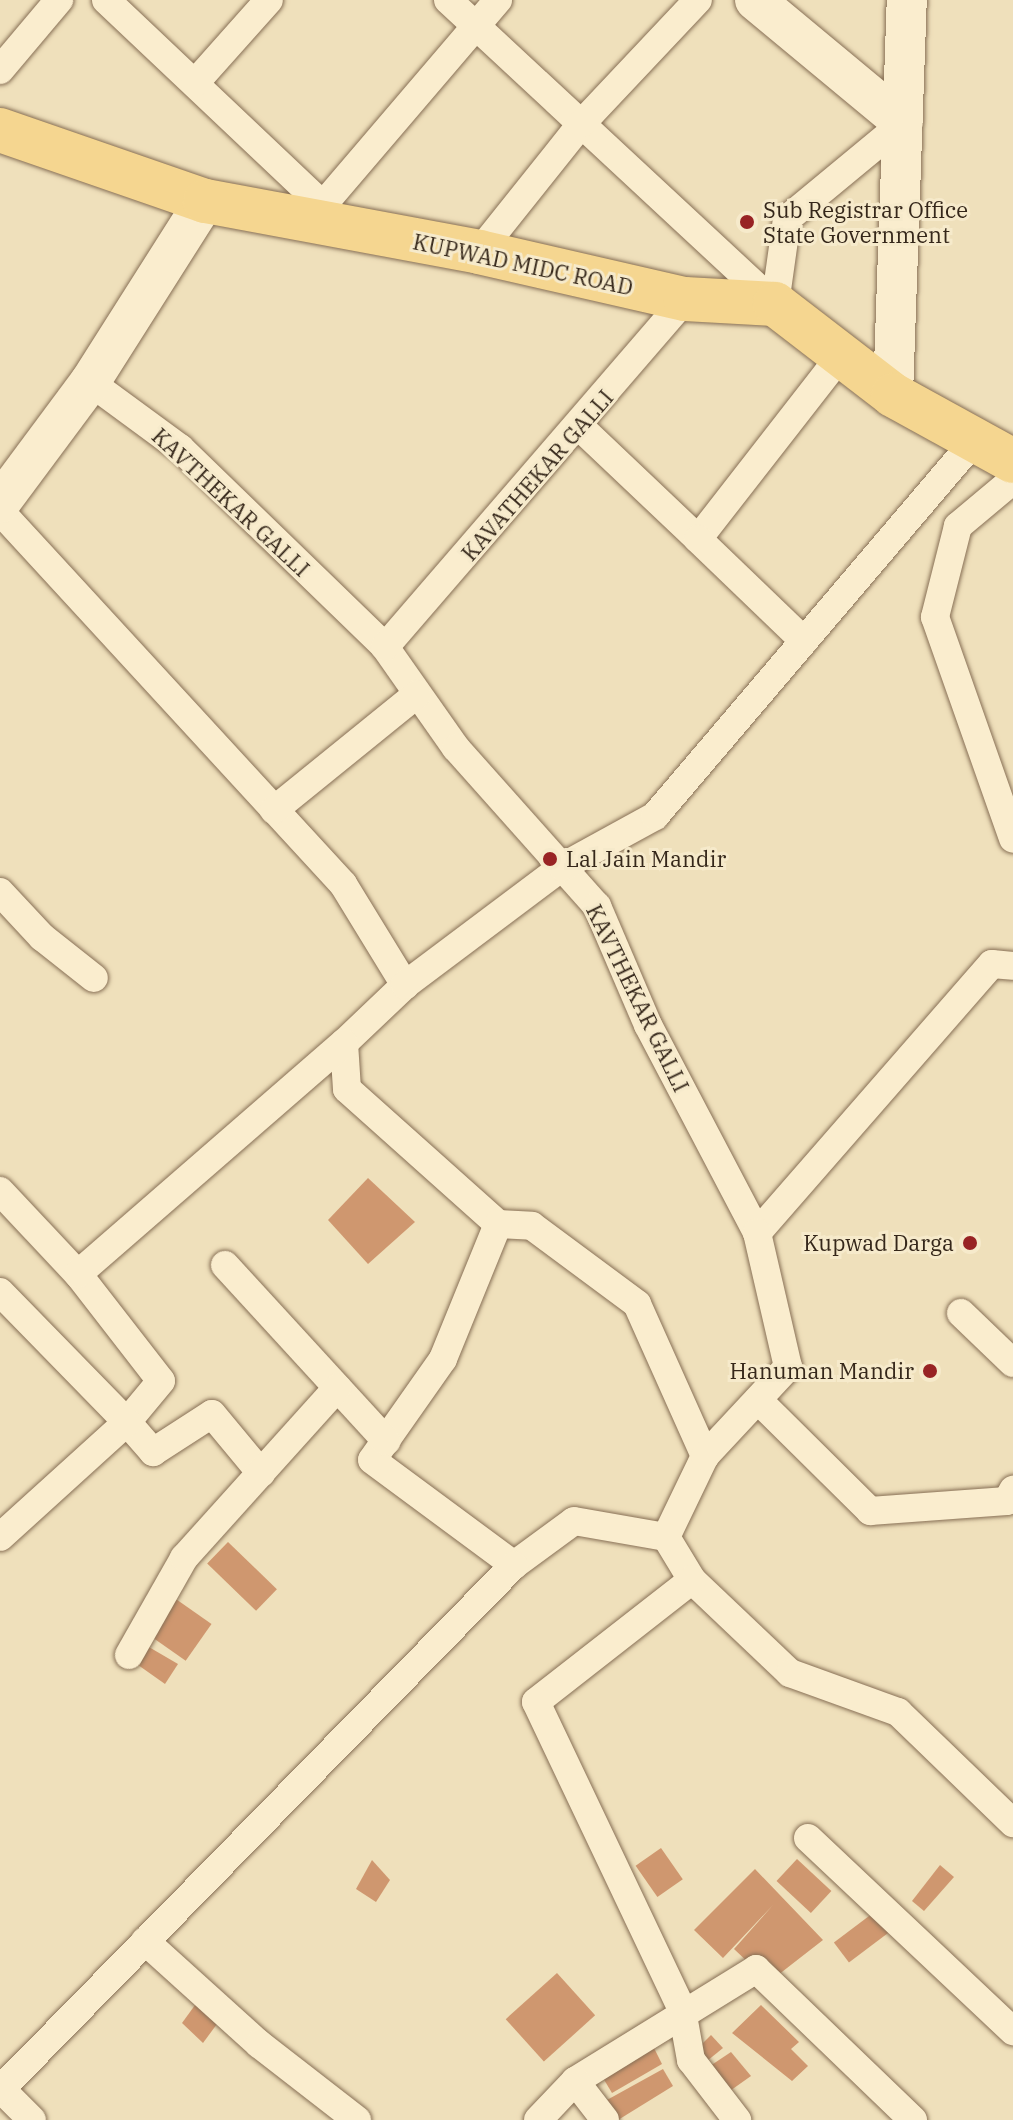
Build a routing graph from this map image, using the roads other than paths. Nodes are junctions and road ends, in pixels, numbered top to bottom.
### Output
1 (59, 0) edge
2 (106, 0) edge
3 (269, 0) edge
4 (448, 0) edge
5 (498, 0) edge
6 (698, 0) edge
7 (755, 0) edge
8 (907, 0) edge
9 (475, 25) junction
10 (0, 70) edge
11 (195, 83) junction
12 (582, 123) junction
13 (903, 123) junction
14 (0, 130) edge
15 (205, 201) junction
16 (316, 212) junction
17 (479, 252) junction
18 (685, 299) junction
19 (775, 304) junction
20 (842, 354) junction
21 (90, 382) junction
22 (893, 395) junction
23 (580, 427) junction
24 (975, 440) junction
25 (1013, 461) edge
26 (1013, 480) edge
27 (0, 503) edge
28 (0, 511) edge
29 (698, 539) junction
30 (804, 641) junction
31 (385, 647) junction
32 (417, 694) junction
33 (274, 810) junction
34 (1013, 839) edge
35 (562, 867) junction
36 (0, 892) edge
37 (1013, 966) edge
38 (94, 978) dead end
39 (405, 985) junction
40 (344, 1043) junction
41 (0, 1191) edge
42 (498, 1224) junction
43 (757, 1233) junction
44 (225, 1265) dead end
45 (78, 1274) junction
46 (0, 1292) edge
47 (961, 1313) dead end
48 (1013, 1363) edge
49 (337, 1388) junction
50 (758, 1400) junction
51 (127, 1422) junction
52 (386, 1441) junction
53 (705, 1456) junction
54 (261, 1473) junction
55 (1013, 1490) edge
56 (0, 1537) edge
57 (666, 1537) junction
58 (514, 1565) junction
59 (692, 1580) junction
60 (129, 1655) dead end
61 (1013, 1823) edge
62 (808, 1838) dead end
63 (145, 1941) junction
64 (682, 2010) junction
65 (1013, 2031) edge
66 (575, 2081) junction
67 (0, 2089) edge
68 (32, 2120) edge
69 (357, 2120) edge
70 (538, 2120) edge
71 (605, 2120) edge
72 (737, 2120) edge
73 (913, 2120) edge

1 - 10 street
2 - 11 street
3 - 11 street
4 - 9 street
5 - 9 street
6 - 12 street
7 - 13 street
8 - 13 street
9 - 12 street
9 - 16 street
11 - 16 street
12 - 17 street
12 - 19 street
13 - 19 street
13 - 22 street
14 - 15 main road, KUPWAD MIDC ROAD
15 - 16 main road, KUPWAD MIDC ROAD
15 - 21 street
16 - 17 main road, KUPWAD MIDC ROAD
17 - 18 main road, KUPWAD MIDC ROAD
18 - 19 main road, KUPWAD MIDC ROAD
18 - 23 street, KAVATHEKAR GALLI
19 - 20 main road
20 - 22 main road
20 - 29 street
21 - 27 street
21 - 31 street, KAVTHEKAR GALLI
22 - 24 main road
23 - 29 street
23 - 31 street, KAVATHEKAR GALLI
24 - 25 main road
24 - 30 street
26 - 34 street
28 - 33 street
29 - 30 street
30 - 35 street
31 - 32 street, KAVTHEKAR GALLI
32 - 33 street
32 - 35 street, KAVTHEKAR GALLI
33 - 39 street
35 - 39 street
35 - 43 street, KAVTHEKAR GALLI
36 - 38 street
37 - 43 street
39 - 40 street
40 - 42 street
40 - 45 street
41 - 45 street
42 - 52 street
42 - 53 street
43 - 50 street, KAVTHEKAR GALLI
44 - 49 street
45 - 51 street
46 - 51 street
47 - 48 street
49 - 52 street
49 - 54 street
50 - 53 street
50 - 55 street
51 - 54 street
51 - 56 street
52 - 58 street
53 - 57 street
54 - 60 street
57 - 58 street
57 - 59 street
58 - 63 street
59 - 61 street
59 - 64 street
62 - 65 street
63 - 67 street
63 - 69 street
64 - 66 street
64 - 72 street
64 - 73 street
66 - 70 street
66 - 71 street
67 - 68 street

